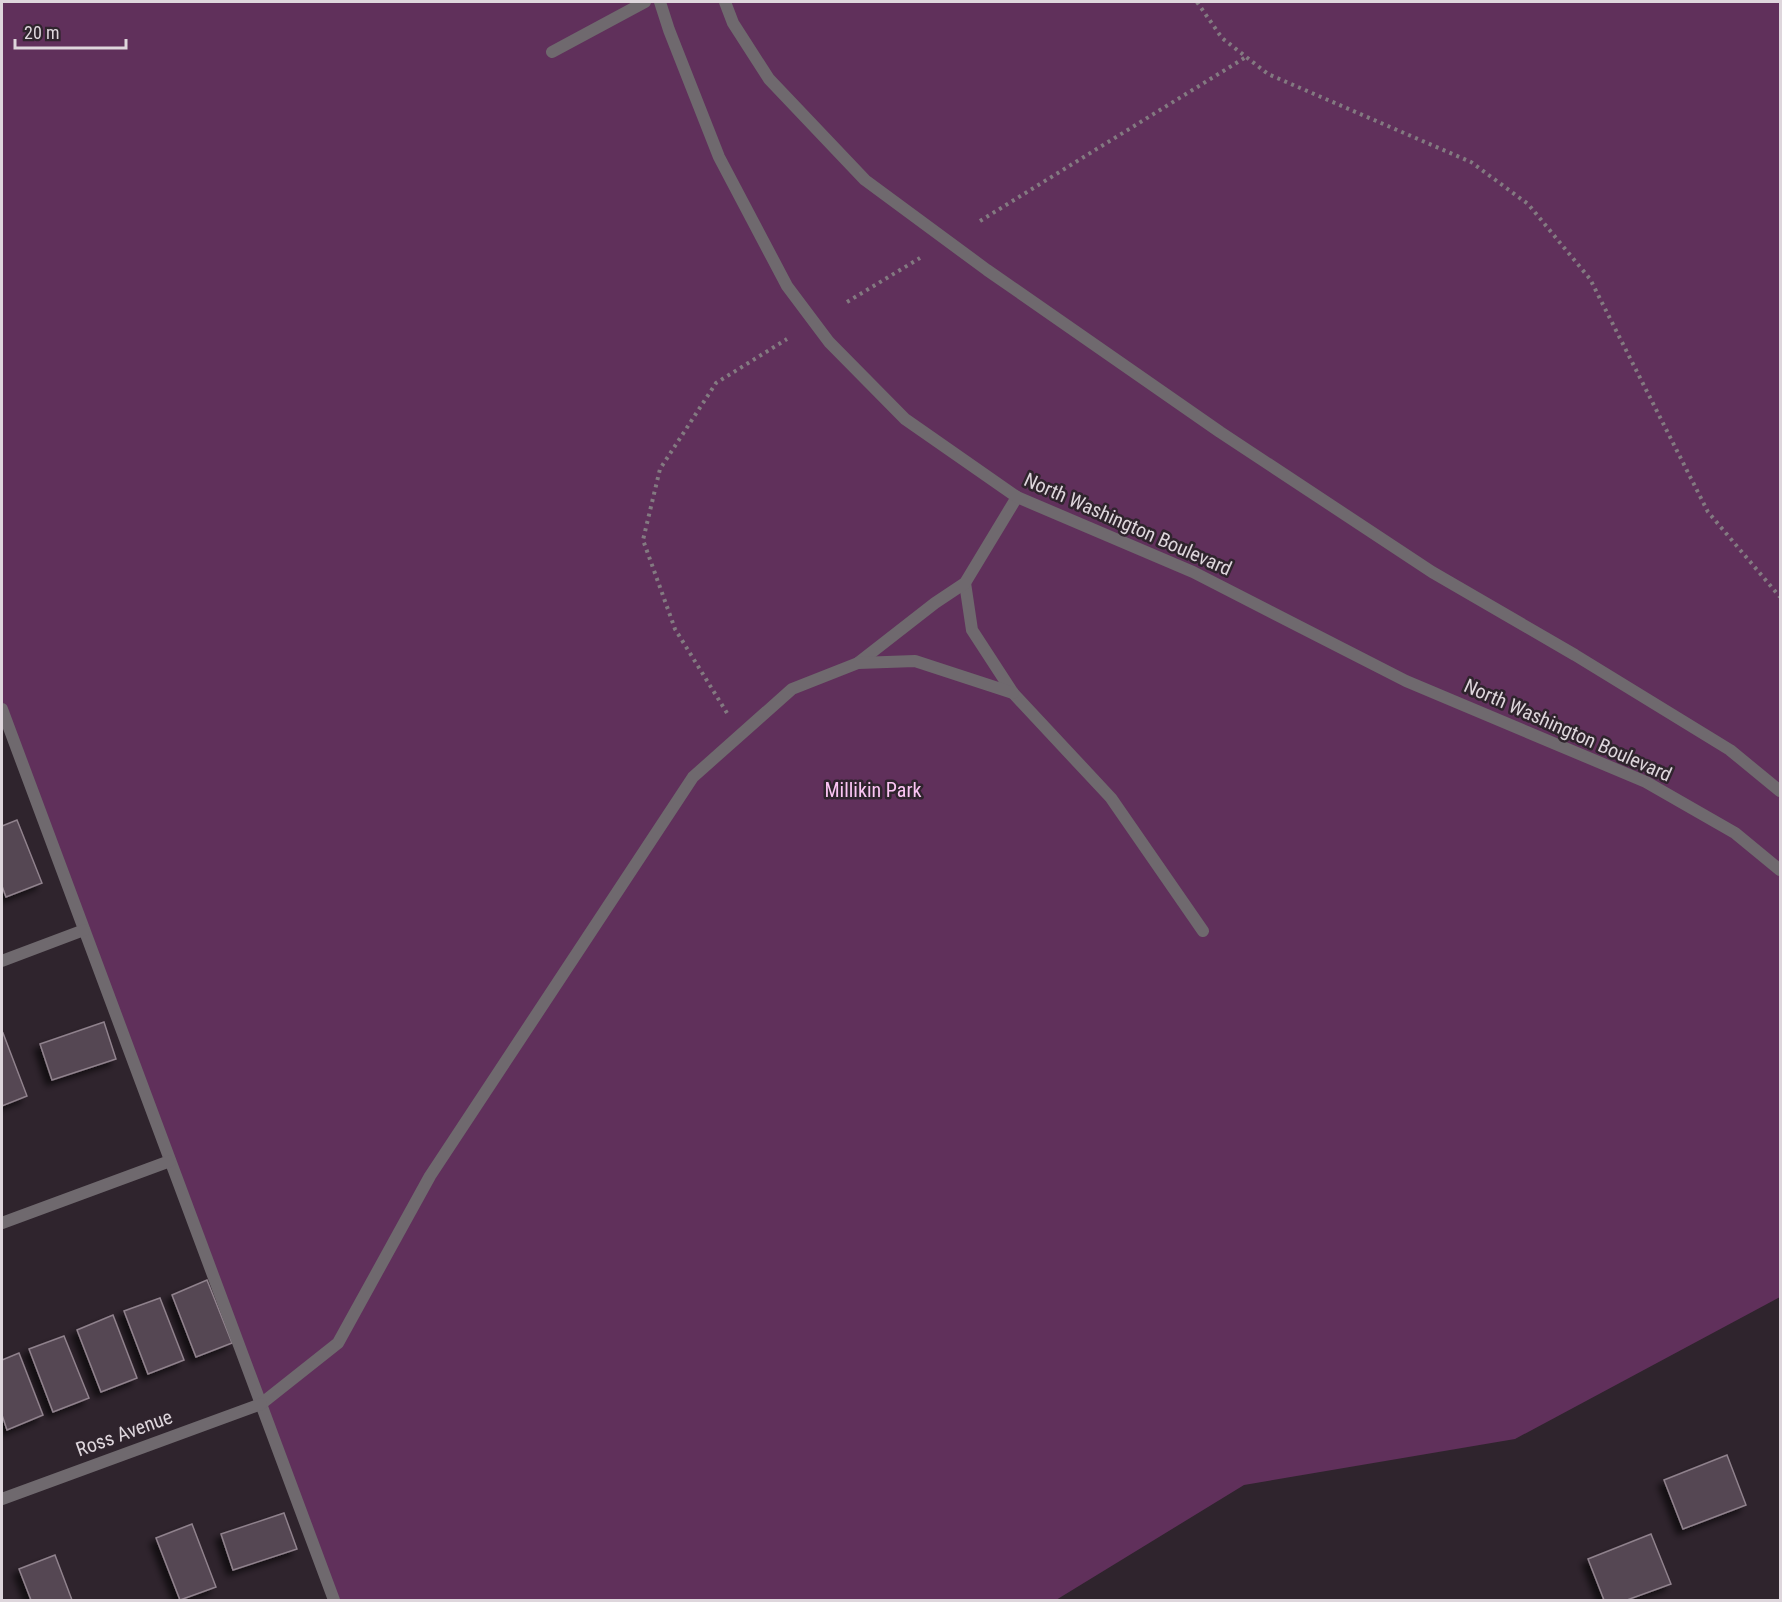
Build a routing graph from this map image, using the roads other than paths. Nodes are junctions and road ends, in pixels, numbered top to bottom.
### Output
1 (645, 2) edge
2 (660, 2) edge
3 (725, 2) edge
4 (552, 52) dead end
5 (1017, 497) junction
6 (965, 583) junction
7 (858, 663) junction
8 (1013, 693) junction
9 (2, 709) edge
10 (1780, 791) edge
11 (1780, 870) edge
12 (84, 930) junction
13 (1203, 931) dead end
14 (2, 961) edge
15 (170, 1161) junction
16 (2, 1223) edge
17 (261, 1404) junction
18 (2, 1499) edge
19 (333, 1600) edge

1 - 4 street
2 - 5 street, North Washington Boulevard
3 - 10 street
5 - 6 street
5 - 11 street, North Washington Boulevard
6 - 7 street
6 - 8 street
7 - 8 street
7 - 17 street, Ross Avenue
8 - 13 street
9 - 12 street
12 - 14 street
12 - 15 street
15 - 16 street
15 - 17 street
17 - 18 street, Ross Avenue
17 - 19 street

